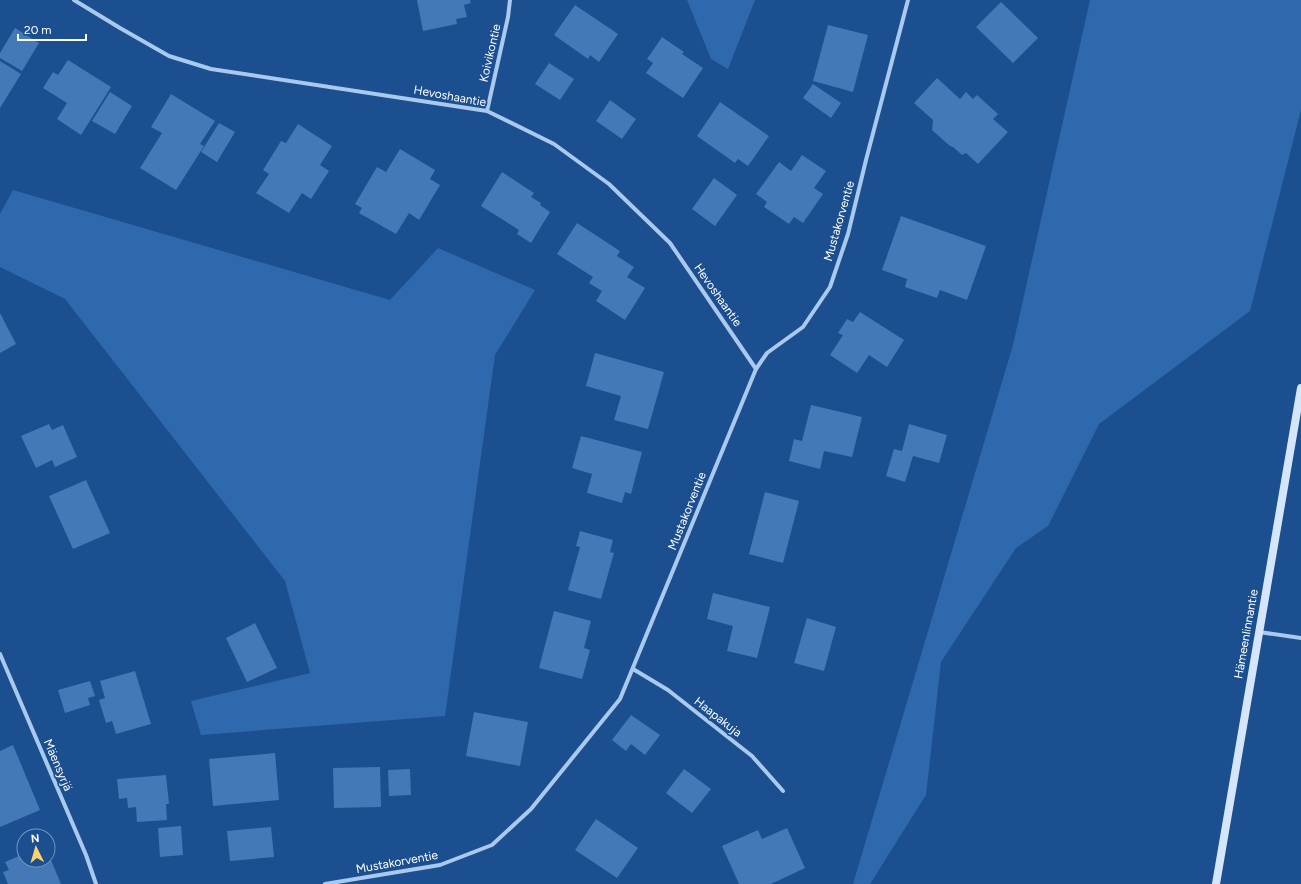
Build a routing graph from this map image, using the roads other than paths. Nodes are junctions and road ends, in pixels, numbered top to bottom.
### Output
1 (74, 0) edge
2 (510, 0) edge
3 (908, 0) edge
4 (487, 110) junction
5 (756, 369) junction
6 (1301, 388) edge
7 (1258, 632) junction
8 (1301, 638) edge
9 (0, 654) edge
10 (633, 668) junction
11 (783, 791) dead end
12 (96, 884) edge
13 (325, 884) edge
14 (1216, 884) edge

1 - 4 street, Hevoshaantie
2 - 4 street, Koivikontie
3 - 5 street, Mustakorventie
4 - 5 street, Hevoshaantie
5 - 10 street, Mustakorventie
6 - 7 main road, Hämeenlinnantie
7 - 8 street
7 - 14 main road, Hämeenlinnantie
9 - 12 street, Mäensyrjä
10 - 11 street, Haapakuja
10 - 13 street, Mustakorventie

